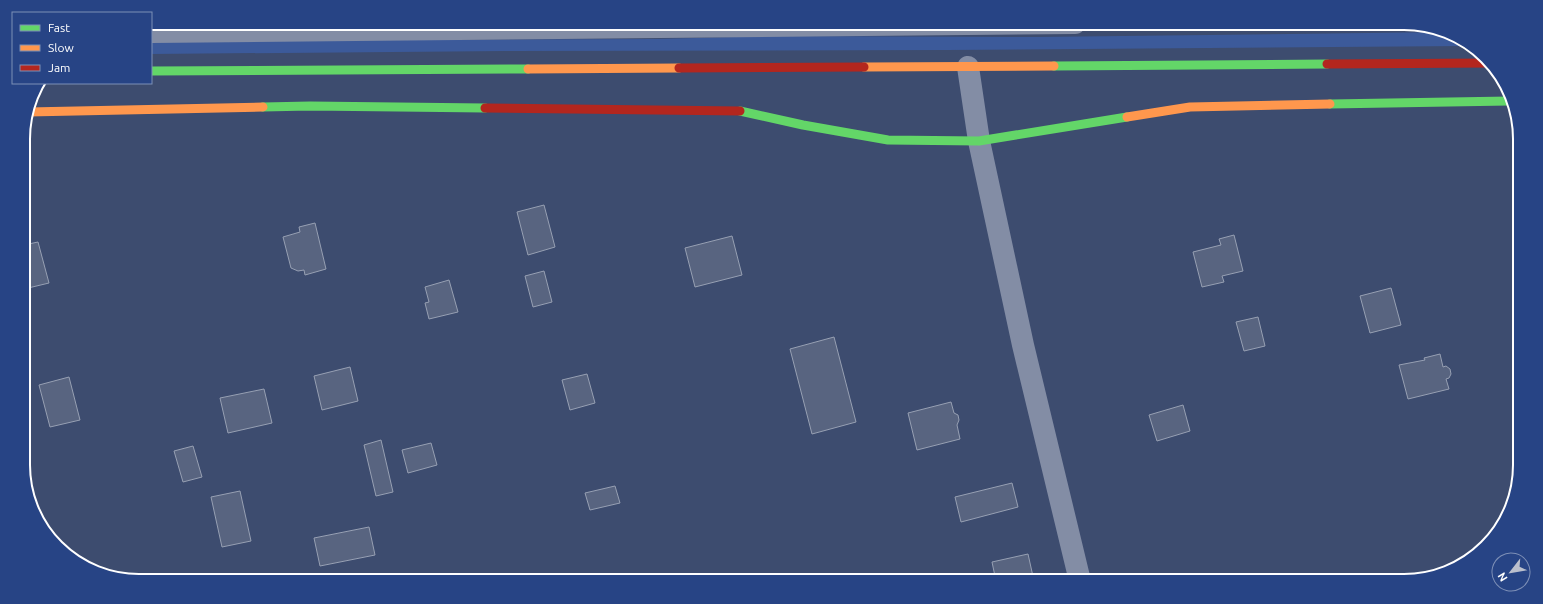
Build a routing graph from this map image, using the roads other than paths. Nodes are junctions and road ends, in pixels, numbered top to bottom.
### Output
1 (356, 30) edge
2 (152, 32) edge
3 (1482, 63) edge
4 (968, 67) junction
5 (152, 71) edge
6 (1506, 101) edge
7 (34, 112) edge
8 (979, 141) junction
9 (1078, 574) edge

1 - 2 street
3 - 4 street
4 - 5 street
4 - 8 street
6 - 8 street
7 - 8 street
8 - 9 street

